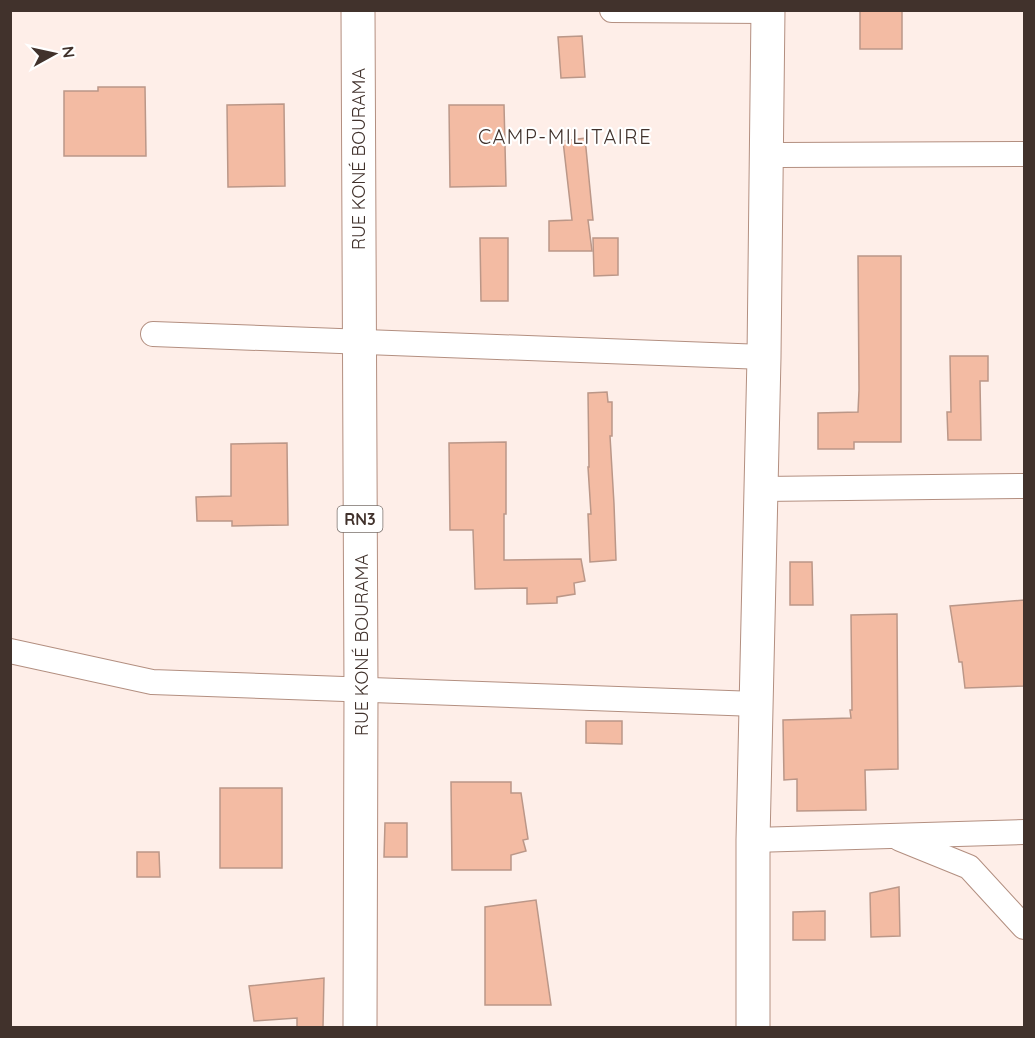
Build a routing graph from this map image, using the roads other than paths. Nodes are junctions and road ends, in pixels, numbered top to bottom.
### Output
1 (358, 10) edge
2 (612, 10) edge
3 (768, 11) edge
4 (1024, 154) edge
5 (779, 155) dead end
6 (153, 334) dead end
7 (359, 342) junction
8 (764, 357) junction
9 (1024, 486) edge
10 (761, 489) junction
11 (10, 651) edge
12 (362, 690) junction
13 (756, 704) junction
14 (1024, 832) edge
15 (892, 836) junction
16 (753, 840) junction
17 (1024, 927) edge
18 (360, 1028) edge
19 (753, 1028) edge

1 - 7 main road, RUE KONÉ BOURAMA / RN3
2 - 3 street
3 - 8 main road
4 - 5 street
6 - 7 street
7 - 8 street
7 - 12 main road, RUE KONÉ BOURAMA / RN3
8 - 10 main road
9 - 10 street
10 - 13 main road
11 - 12 street
12 - 13 street
12 - 18 main road, RUE KONÉ BOURAMA / RN3
13 - 16 main road
14 - 15 street
15 - 16 street
15 - 17 street
16 - 19 main road

